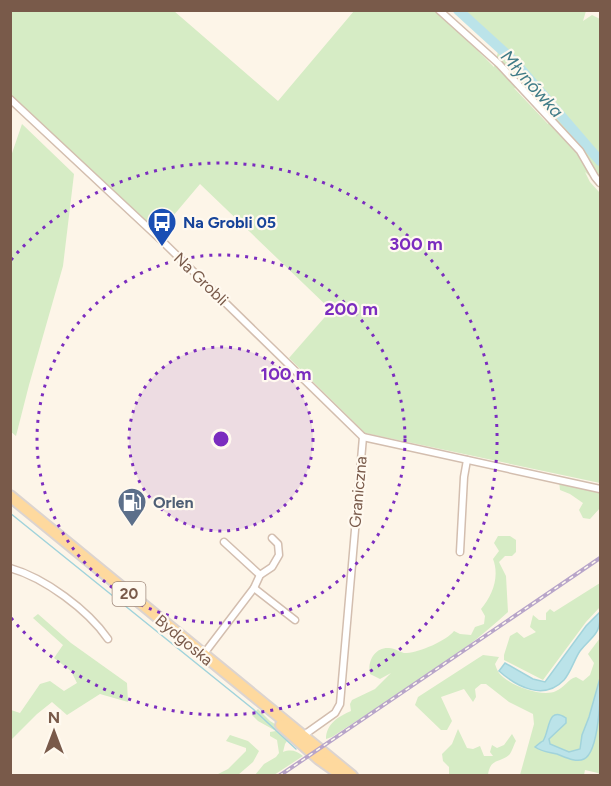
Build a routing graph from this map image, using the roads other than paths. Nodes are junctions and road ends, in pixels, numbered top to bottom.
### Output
1 (439, 10) edge
2 (10, 99) edge
3 (600, 183) edge
4 (363, 438) junction
5 (467, 460) junction
6 (600, 489) edge
7 (10, 496) edge
8 (272, 538) dead end
9 (224, 542) dead end
10 (460, 552) dead end
11 (10, 568) edge
12 (260, 575) junction
13 (254, 588) junction
14 (295, 620) dead end
15 (108, 639) dead end
16 (203, 655) junction
17 (246, 691) junction
18 (290, 733) junction
19 (304, 735) junction
20 (343, 776) edge
21 (352, 776) edge

1 - 3 street
2 - 4 street, Na Grobli
4 - 5 street, Graniczna
4 - 19 street, Graniczna
5 - 6 street, Graniczna
5 - 10 street
7 - 16 main road, Bydgoska / 20
8 - 12 street
9 - 12 street
11 - 15 street
12 - 13 street
13 - 14 street
13 - 16 street
16 - 17 main road, Bydgoska / 20
17 - 18 main road, Bydgoska / 20
17 - 19 main road, Bydgoska / 20
18 - 19 street
18 - 20 main road, Bydgoska / 20
19 - 21 main road, Bydgoska / 20

